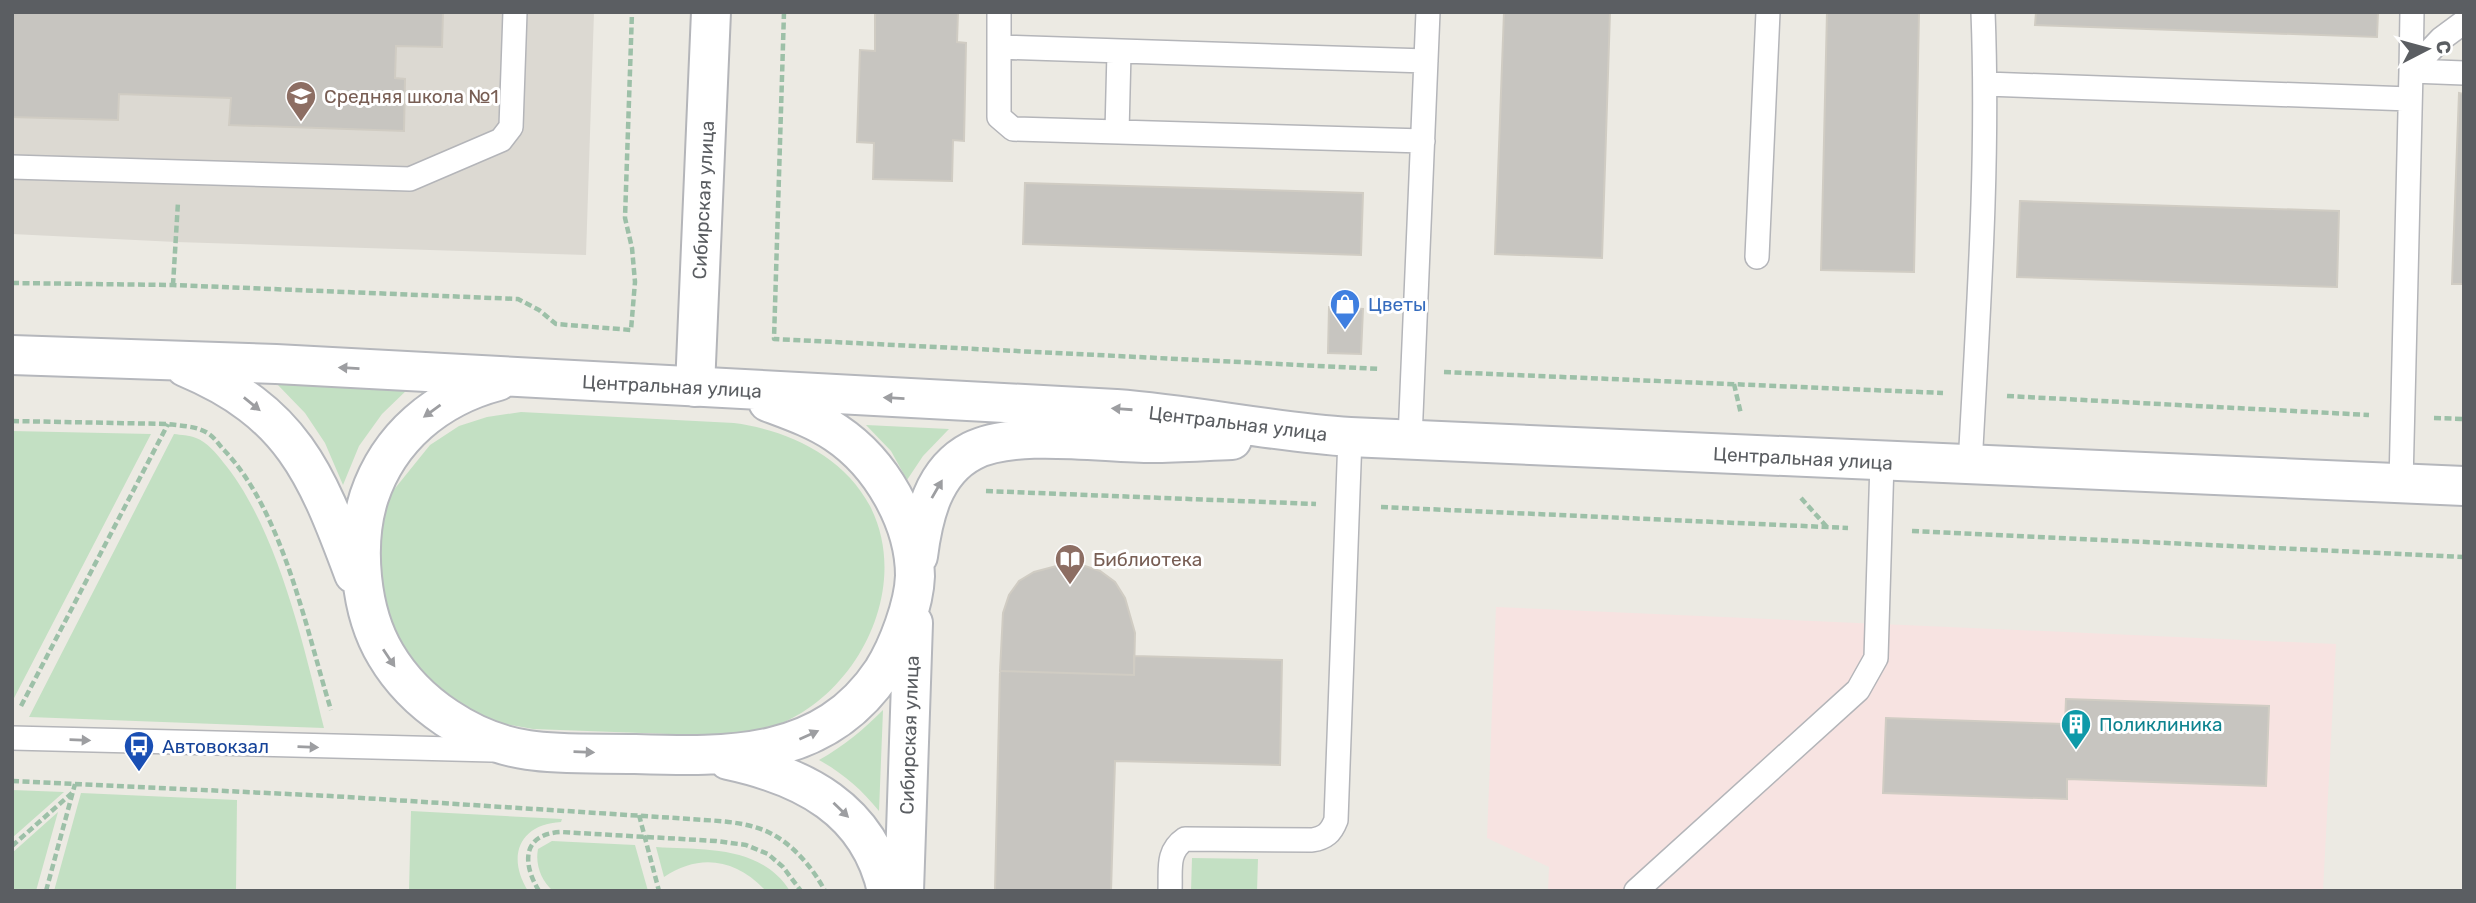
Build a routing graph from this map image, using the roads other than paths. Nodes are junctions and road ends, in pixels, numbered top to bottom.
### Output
1 (515, 12) edge
2 (711, 12) edge
3 (999, 12) edge
4 (1429, 12) edge
5 (1768, 12) edge
6 (1983, 12) edge
7 (2412, 12) edge
8 (2464, 22) edge
9 (999, 47) junction
10 (1119, 52) junction
11 (1426, 61) junction
12 (2411, 71) junction
13 (2464, 73) edge
14 (1986, 84) junction
15 (2410, 99) junction
16 (1117, 132) junction
17 (1423, 141) junction
18 (12, 167) edge
19 (1757, 257) dead end
20 (12, 355) edge
21 (170, 361) junction
22 (542, 378) junction
23 (695, 387) junction
24 (734, 390) junction
25 (1311, 434) junction
26 (1350, 437) junction
27 (1410, 439) junction
28 (1882, 462) junction
29 (1970, 466) junction
30 (2401, 483) junction
31 (2464, 486) edge
32 (915, 578) junction
33 (369, 614) junction
34 (12, 738) edge
35 (527, 750) junction
36 (712, 756) junction
37 (887, 891) edge
38 (904, 891) edge
39 (1170, 891) edge
40 (1636, 891) edge

1 - 18 lane
2 - 23 street, Сибирская улица
3 - 9 lane
4 - 11 lane
5 - 19 lane
6 - 14 lane
7 - 12 lane
8 - 12 lane
9 - 10 lane
9 - 16 lane
10 - 11 lane
10 - 16 lane
11 - 17 lane
12 - 13 lane
12 - 15 lane
14 - 15 lane
14 - 29 lane
15 - 30 lane
16 - 17 lane
17 - 27 lane
20 - 21 street, Центральная улица
22 -> 21 street, Центральная улица
21 -> 33 street
22 - 23 street, Центральная улица
22 -> 33 street
23 - 24 street, Центральная улица
25 -> 24 street, Центральная улица
24 - 32 street
25 - 26 street, Центральная улица
32 -> 25 street
26 - 27 street, Центральная улица
26 - 39 lane
27 - 28 street, Центральная улица
28 - 29 street, Центральная улица
28 - 40 lane
29 - 30 street, Центральная улица
30 - 31 street, Центральная улица
36 -> 32 street
32 - 38 street, Сибирская улица
33 -> 35 street
34 -> 35 lane
35 -> 36 street
36 -> 37 street

